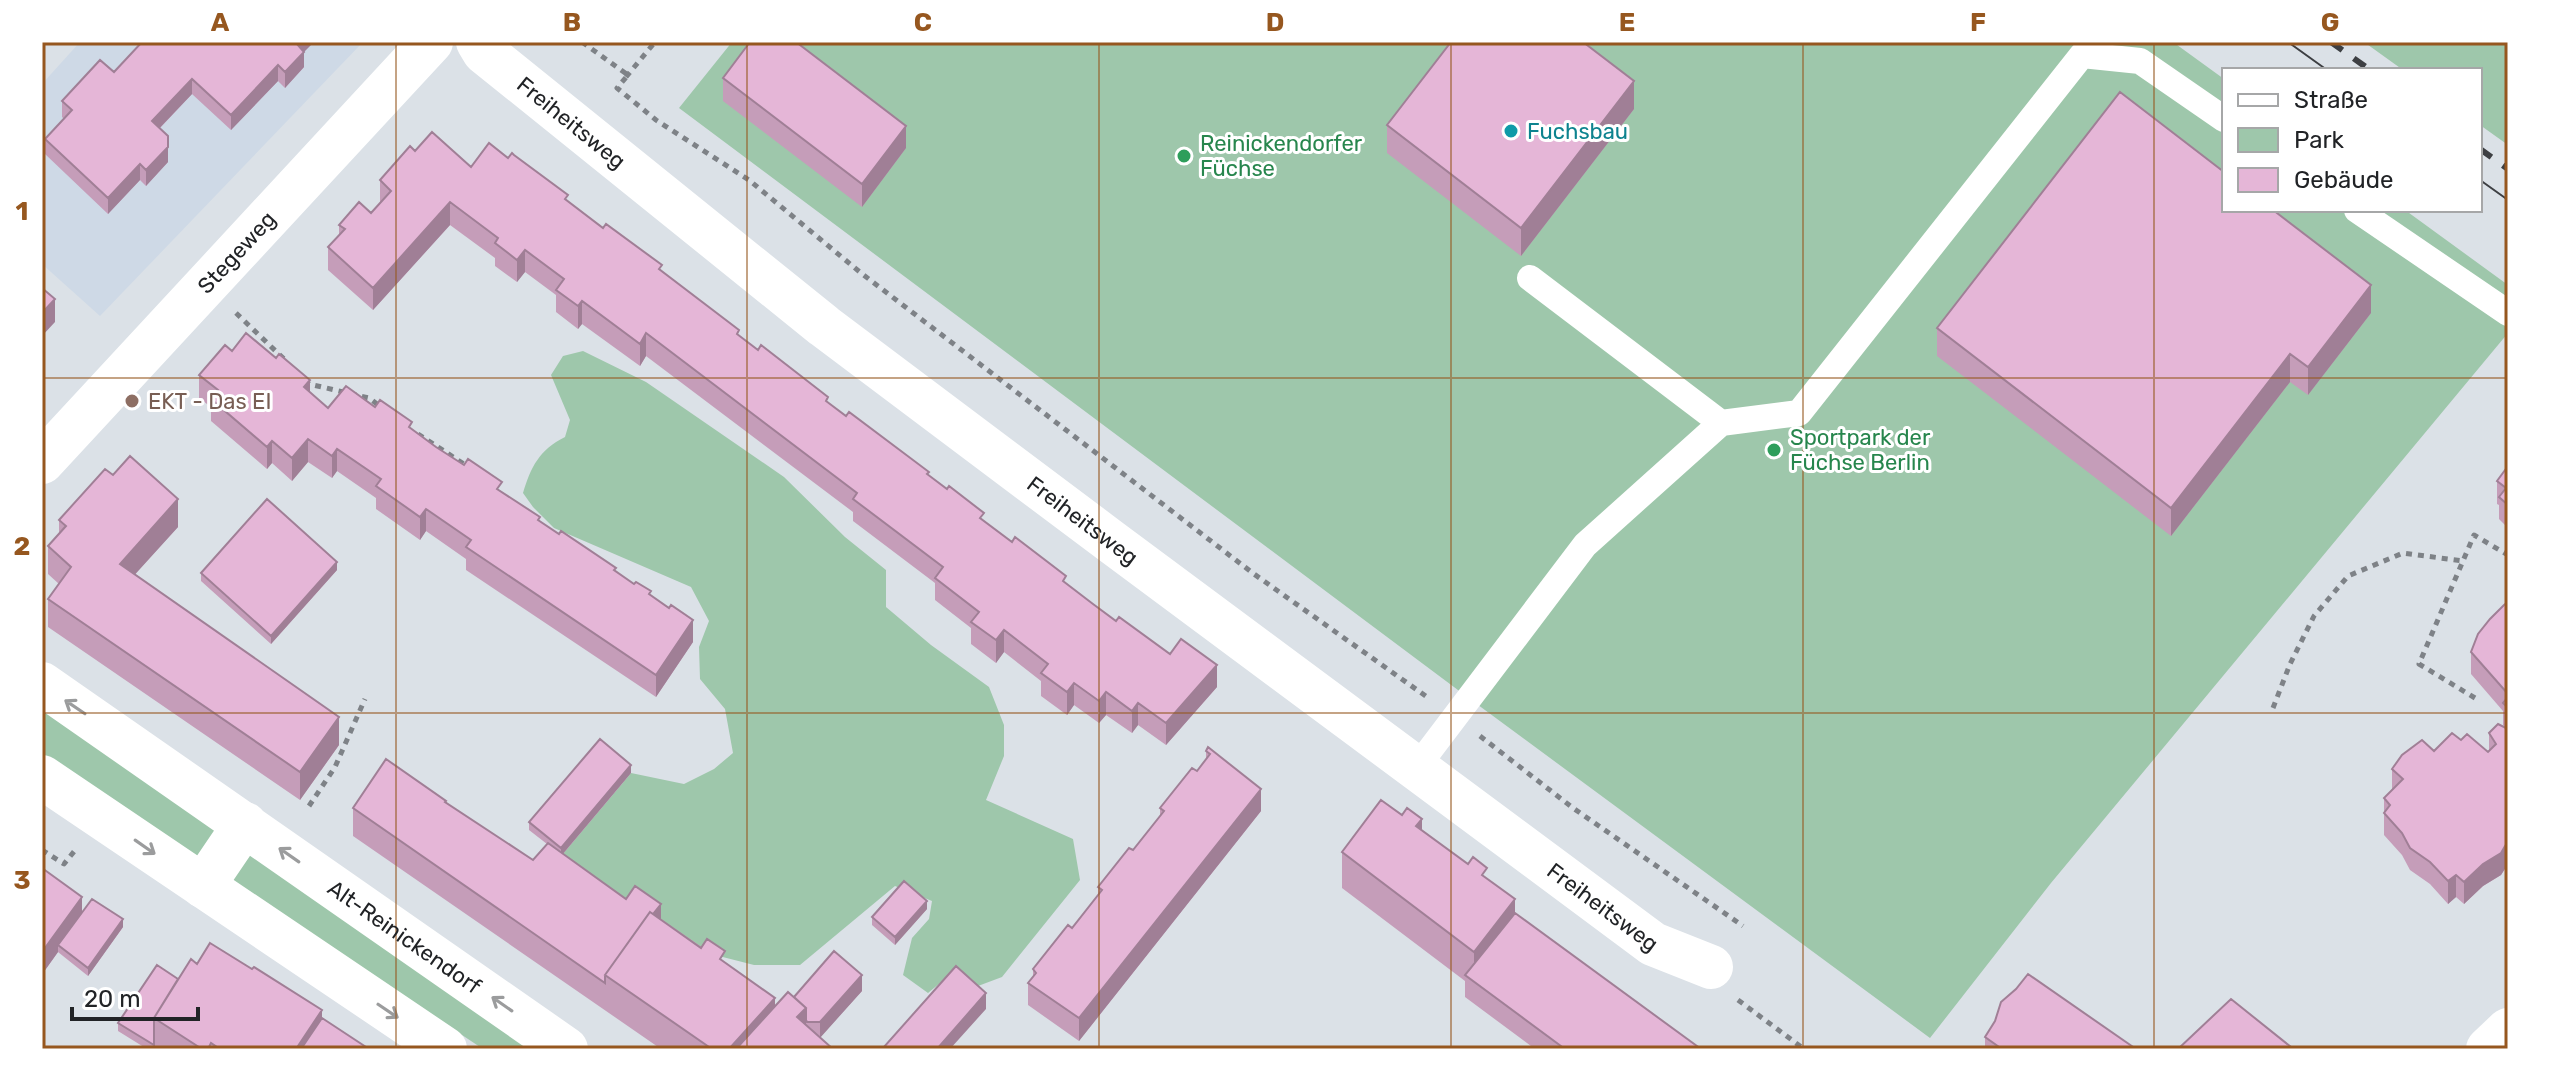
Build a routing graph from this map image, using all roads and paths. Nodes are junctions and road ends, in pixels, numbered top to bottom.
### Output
1 (431, 42) edge
2 (478, 42) edge
3 (582, 42) edge
4 (655, 42) edge
5 (628, 75) junction
6 (617, 88) junction
7 (2222, 118) edge
8 (580, 128) junction
9 (2360, 212) edge
10 (1530, 278) dead end
11 (230, 306) dead end
12 (2508, 313) edge
13 (287, 362) edge
14 (298, 373) edge
15 (381, 407) edge
16 (1721, 423) junction
17 (406, 425) edge
18 (42, 462) edge
19 (472, 469) edge
20 (2508, 555) edge
21 (2463, 561) junction
22 (42, 684) edge
23 (2475, 698) dead end
24 (365, 699) dead end
25 (2273, 708) dead end
26 (1456, 717) junction
27 (1417, 767) junction
28 (42, 777) edge
29 (309, 806) dead end
30 (245, 824) junction
31 (203, 886) junction
32 (1743, 926) dead end
33 (1711, 967) dead end
34 (1742, 1004) dead end
35 (2508, 1030) edge
36 (445, 1049) edge
37 (566, 1049) edge
38 (1804, 1049) edge
39 (2488, 1049) edge

1 - 18 street, Stegeweg
2 - 8 street, Freiheitsweg
3 - 5 path
4 - 5 path
5 - 6 path
6 - 8 path
6 - 26 path
7 - 16 lane
8 - 27 street, Freiheitsweg
9 - 12 lane
10 - 16 lane
11 - 13 path
14 - 15 path
16 - 26 lane
17 - 19 path
20 - 21 path
21 - 23 path
21 - 25 path
30 -> 22 street, Alt-Reinickendorf
24 - 29 path
26 - 27 lane
26 - 32 path
27 - 33 street, Freiheitsweg
28 -> 31 street
30 - 31 street
37 -> 30 street, Alt-Reinickendorf
31 -> 36 street
34 - 38 path
35 - 39 street

